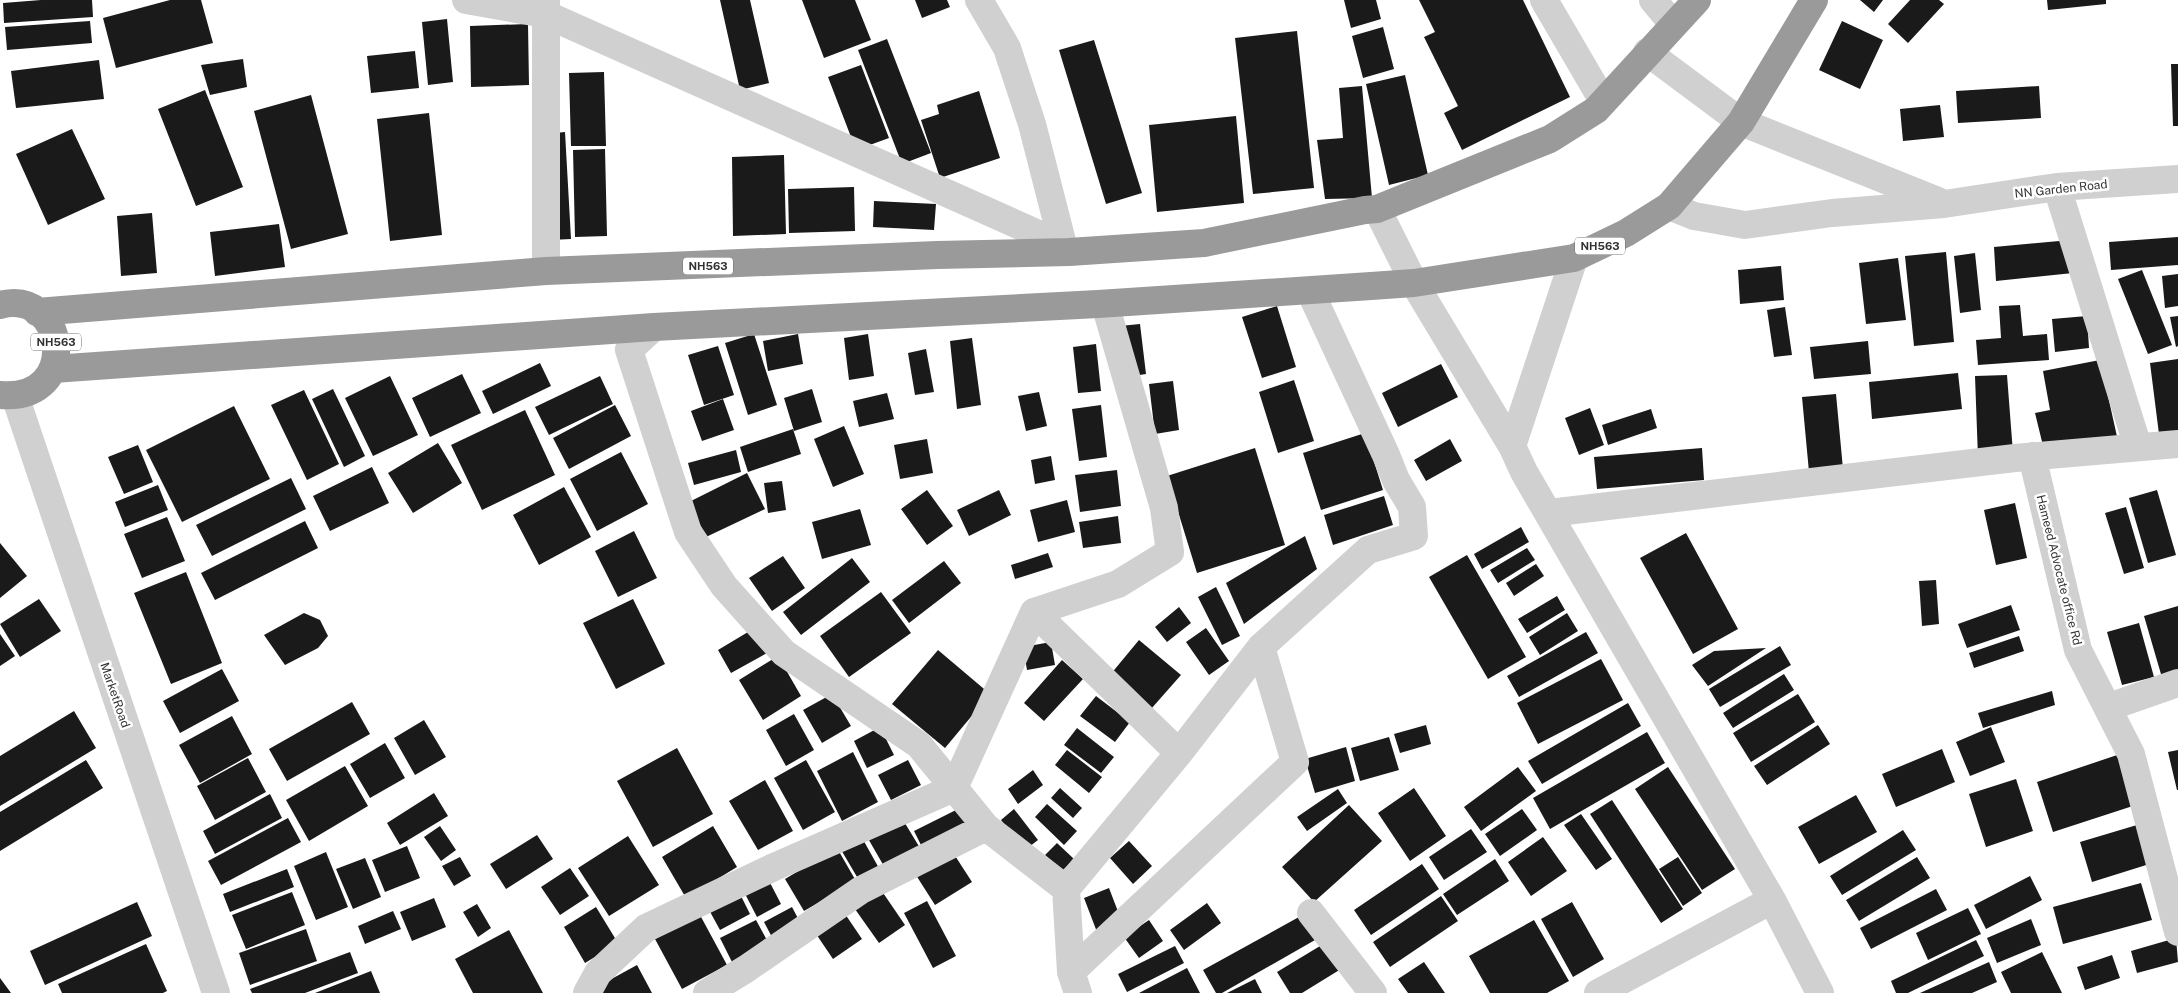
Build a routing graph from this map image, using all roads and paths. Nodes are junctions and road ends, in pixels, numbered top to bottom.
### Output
1 (466, 0) edge
2 (979, 0) edge
3 (1544, 0) edge
4 (1653, 0) edge
5 (1697, 0) edge
6 (1814, 0) edge
7 (546, 7) edge
8 (1674, 24) junction
9 (1647, 52) junction
10 (1603, 101) junction
11 (1742, 122) junction
12 (2178, 179) edge
13 (2057, 187) junction
14 (1944, 204) junction
15 (1669, 206) junction
16 (1377, 209) junction
17 (1066, 249) junction
18 (1574, 258) junction
19 (546, 271) junction
20 (1414, 283) junction
21 (1310, 290) junction
22 (1105, 304) junction
23 (0, 305) edge
24 (37, 312) junction
25 (654, 327) junction
26 (53, 369) junction
27 (7, 396) edge
28 (2178, 444) edge
29 (1512, 446) junction
30 (2138, 447) junction
31 (2032, 456) junction
32 (1549, 513) junction
33 (1034, 612) junction
34 (1261, 647) junction
35 (2178, 683) edge
36 (2109, 707) junction
37 (1179, 753) junction
38 (954, 788) junction
39 (986, 827) junction
40 (1066, 889) junction
41 (1772, 900) junction
42 (1311, 913) dead end
43 (2178, 932) edge
44 (1075, 982) edge
45 (216, 993) edge
46 (587, 993) edge
47 (707, 993) edge
48 (1373, 993) edge
49 (1598, 993) edge
50 (1820, 993) edge

1 - 7 street
2 - 17 street
3 - 10 street
4 - 8 street
5 - 8 highway, NH563
6 - 11 highway, NH563
7 - 17 street
7 - 19 street
8 - 9 highway, NH563
9 - 10 highway, NH563
9 - 11 street
10 - 16 highway, NH563
11 - 14 street
11 - 15 highway, NH563
12 - 13 street, NN Garden Road
13 - 14 street, NN Garden Road
13 - 30 street
14 - 15 street, NN Garden Road
15 - 18 highway, NH563
16 - 17 highway, NH563
16 - 20 street
17 - 19 highway, NH563
18 - 20 highway, NH563
18 - 29 street
19 - 24 highway, NH563
20 - 21 highway, NH563
20 - 29 street
21 - 22 highway, NH563
21 - 34 street
22 - 25 highway, NH563
22 - 33 street
23 - 24 highway, NH563
24 - 26 highway, NH563
25 - 26 highway, NH563
25 - 38 street
26 - 27 highway, NH563
27 - 45 street, MarketRoad
28 - 30 street
29 - 32 street
30 - 31 street
31 - 32 street
31 - 36 street, Hameed Advocate office Rd
32 - 41 street
33 - 37 street
33 - 38 street
34 - 37 street
34 - 44 street
35 - 36 street
36 - 43 street, Hameed Advocate office Rd
37 - 40 street
38 - 39 street
38 - 46 street
39 - 40 street
39 - 47 street
40 - 44 street
41 - 49 street
41 - 50 street
42 - 48 street

